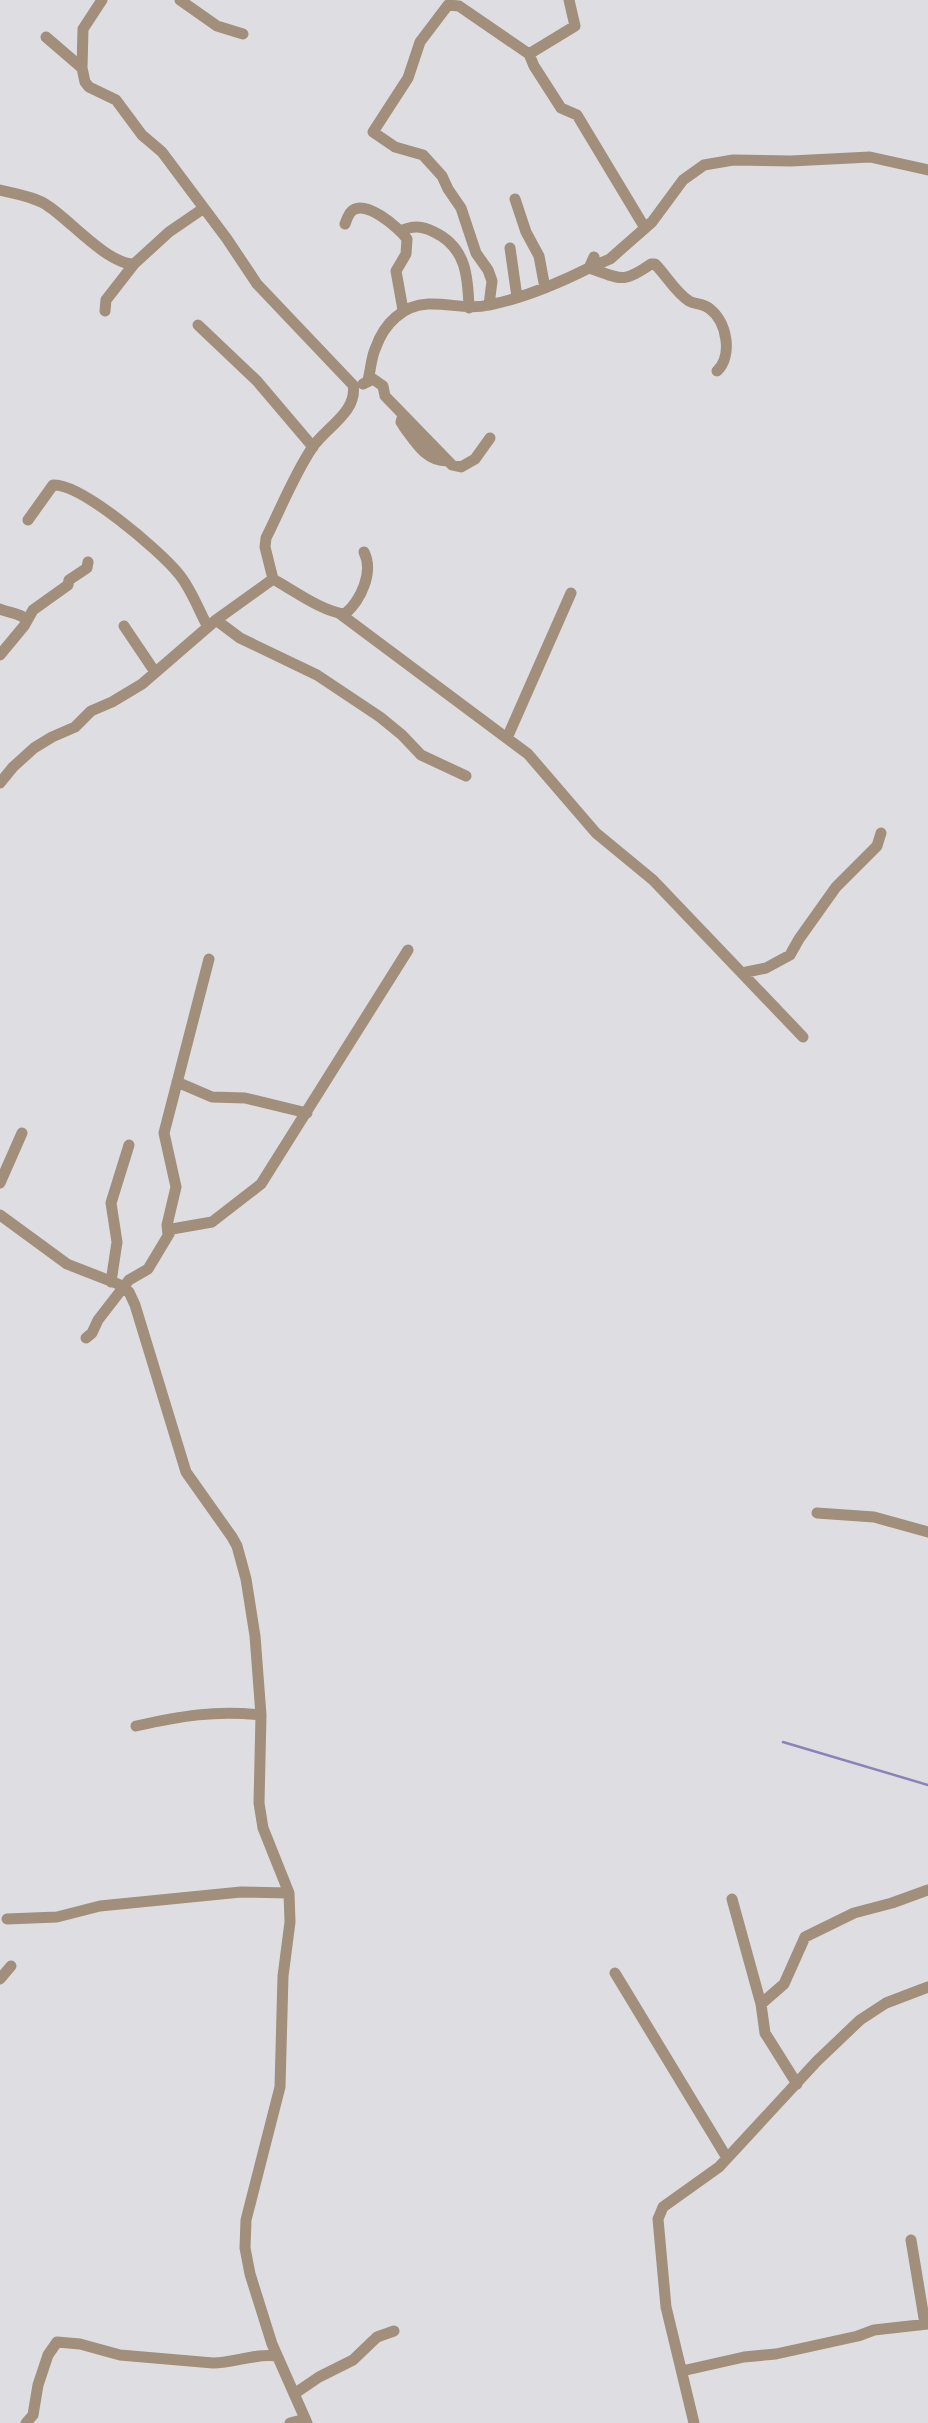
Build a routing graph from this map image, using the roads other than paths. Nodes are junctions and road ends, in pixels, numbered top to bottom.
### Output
1 (102, 0) edge
2 (569, 0) edge
3 (189, 2) edge
4 (243, 34) dead end
5 (46, 37) dead end
6 (529, 54) junction
7 (82, 68) junction
8 (928, 170) edge
9 (0, 190) edge
10 (516, 199) dead end
11 (204, 208) junction
12 (345, 224) dead end
13 (645, 228) junction
14 (401, 231) junction
15 (510, 248) dead end
16 (594, 258) dead end
17 (134, 264) junction
18 (589, 268) junction
19 (545, 288) junction
20 (517, 296) junction
21 (489, 305) junction
22 (469, 308) junction
23 (403, 310) junction
24 (105, 311) dead end
25 (198, 325) dead end
26 (717, 371) dead end
27 (368, 380) junction
28 (354, 391) junction
29 (490, 438) dead end
30 (313, 447) junction
31 (28, 520) dead end
32 (364, 552) dead end
33 (88, 562) dead end
34 (274, 579) junction
35 (571, 593) dead end
36 (0, 609) edge
37 (339, 613) junction
38 (26, 619) junction
39 (212, 623) junction
40 (124, 626) dead end
41 (0, 656) edge
42 (155, 672) junction
43 (507, 738) junction
44 (466, 776) dead end
45 (0, 783) edge
46 (881, 833) dead end
47 (408, 950) dead end
48 (209, 959) dead end
49 (742, 973) junction
50 (803, 1037) dead end
51 (177, 1082) junction
52 (307, 1113) junction
53 (22, 1133) dead end
54 (129, 1146) dead end
55 (0, 1183) edge
56 (0, 1214) edge
57 (168, 1235) junction
58 (111, 1282) junction
59 (123, 1289) junction
60 (86, 1338) dead end
61 (817, 1513) dead end
62 (928, 1532) edge
63 (261, 1715) junction
64 (136, 1726) dead end
65 (928, 1890) edge
66 (289, 1893) junction
67 (732, 1899) dead end
68 (7, 1919) dead end
69 (11, 1966) dead end
70 (615, 1973) dead end
71 (0, 1979) edge
72 (928, 1987) edge
73 (761, 2004) junction
74 (797, 2084) junction
75 (727, 2158) junction
76 (911, 2240) dead end
77 (926, 2324) edge
78 (394, 2331) dead end
79 (277, 2356) junction
80 (682, 2371) junction
81 (294, 2394) junction
82 (306, 2421) edge
83 (26, 2423) edge
84 (290, 2423) edge
85 (694, 2423) edge

1 - 7 street
2 - 6 street
3 - 4 street
5 - 7 street
6 - 13 street
6 - 21 street
7 - 11 street
8 - 13 street
9 - 17 street
10 - 19 street
11 - 17 street
11 - 28 street
12 - 14 street
13 - 18 street
14 - 22 street
14 - 23 street
15 - 20 street
16 - 18 street
17 - 24 street
18 - 19 street
18 - 26 street
19 - 20 street
20 - 21 street
21 - 22 street
22 - 23 street
23 - 27 street
25 - 30 street
27 - 28 street
27 - 29 street
28 - 30 street
30 - 34 street
31 - 39 street
32 - 37 street
33 - 38 street
34 - 37 street
34 - 39 street
35 - 43 street
36 - 38 street
37 - 43 street
38 - 41 street
39 - 42 street
39 - 44 street
40 - 42 street
42 - 45 street
43 - 49 street
46 - 49 street
47 - 52 street
48 - 51 street
49 - 50 street
51 - 52 street
51 - 57 street
52 - 57 street
53 - 55 street
54 - 58 street
56 - 58 street
57 - 59 street
58 - 59 street
59 - 60 street
59 - 63 street
61 - 62 street
63 - 64 street
63 - 66 street
65 - 73 street
66 - 68 street
66 - 79 street
67 - 73 street
69 - 71 street
70 - 75 street
72 - 74 street
73 - 74 street
74 - 75 street
75 - 80 street
76 - 77 street
77 - 80 street
78 - 81 street
79 - 81 street
79 - 83 street
80 - 85 street
81 - 82 street
82 - 84 street

